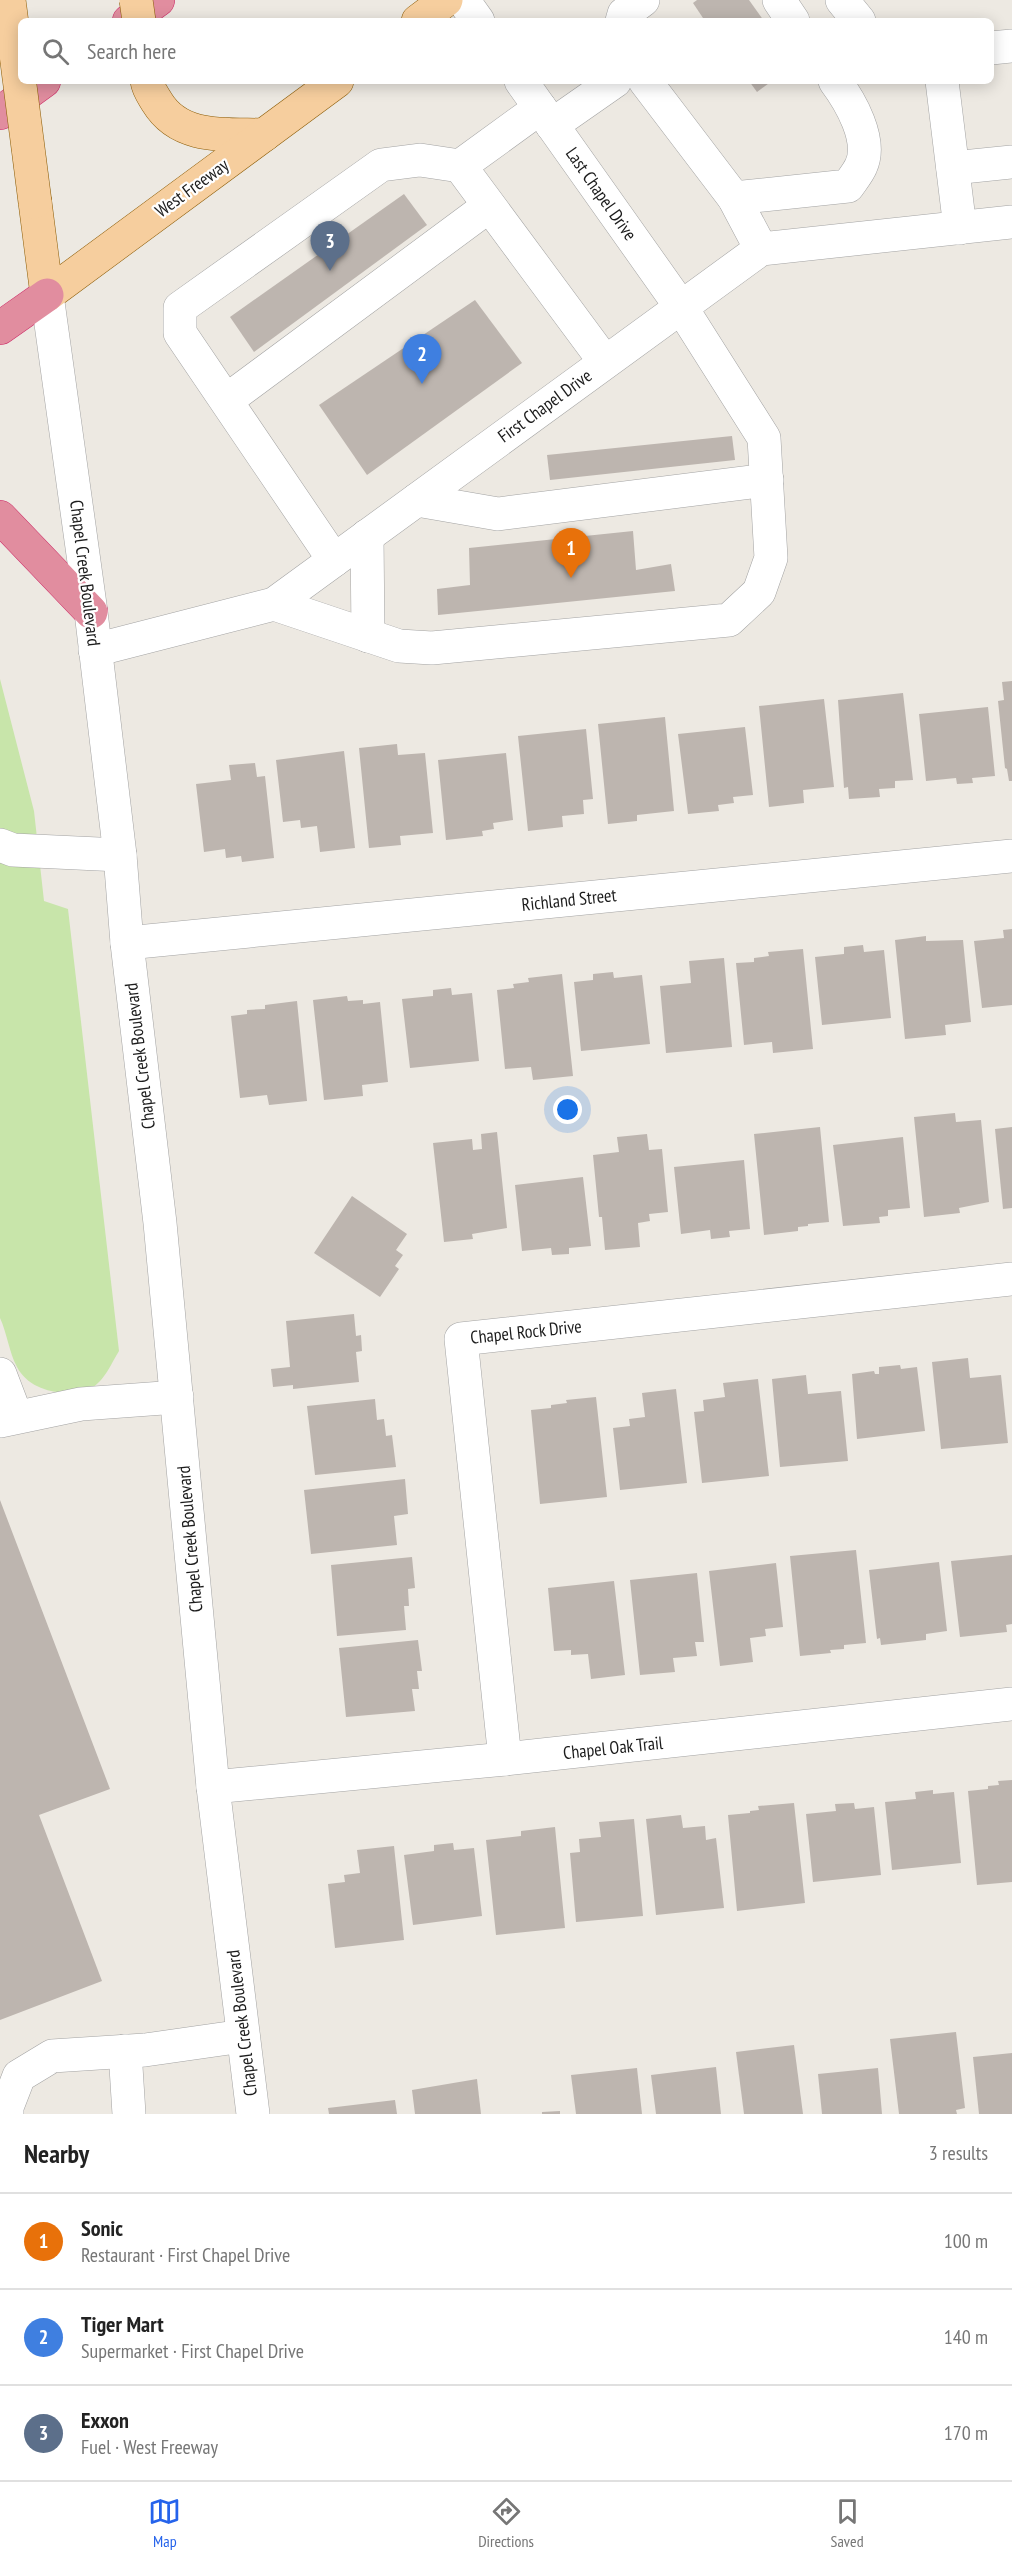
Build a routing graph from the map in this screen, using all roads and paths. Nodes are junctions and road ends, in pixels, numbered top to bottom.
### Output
1 (9, 0) edge
2 (136, 0) edge
3 (158, 0) edge
4 (446, 0) edge
5 (464, 0) edge
6 (643, 0) edge
7 (779, 0) edge
8 (842, 0) edge
9 (133, 18) edge
10 (139, 18) edge
11 (422, 18) edge
12 (476, 18) edge
13 (623, 18) edge
14 (792, 18) edge
15 (857, 18) edge
16 (1012, 46) edge
17 (994, 48) edge
18 (18, 70) edge
19 (20, 84) edge
20 (40, 84) edge
21 (148, 84) edge
22 (333, 84) edge
23 (523, 84) edge
24 (609, 84) edge
25 (647, 84) edge
26 (838, 84) edge
27 (942, 84) edge
28 (0, 112) edge
29 (546, 116) junction
30 (264, 135) junction
31 (1012, 162) edge
32 (460, 166) junction
33 (953, 168) junction
34 (735, 198) junction
35 (489, 206) junction
36 (1012, 222) edge
37 (960, 228) junction
38 (760, 249) junction
39 (47, 295) junction
40 (681, 307) junction
41 (0, 328) edge
42 (604, 362) junction
43 (227, 400) junction
44 (766, 480) junction
45 (417, 500) junction
46 (0, 517) edge
47 (367, 536) junction
48 (334, 560) junction
49 (274, 604) junction
50 (91, 612) junction
51 (368, 636) junction
52 (95, 650) junction
53 (0, 845) edge
54 (120, 855) junction
55 (1012, 856) edge
56 (127, 943) junction
57 (1012, 1279) edge
58 (0, 1374) edge
59 (177, 1397) junction
60 (8, 1419) edge
61 (1012, 1704) edge
62 (505, 1759) junction
63 (213, 1787) junction
64 (243, 2037) junction
65 (125, 2051) junction
66 (7, 2114) edge
67 (129, 2114) edge
68 (253, 2114) edge

1 - 18 main road, Chapel Creek Boulevard, bridge
2 - 10 main road, bridge
3 - 9 highway
4 - 11 main road
5 - 12 street
6 - 13 street
7 - 14 street
8 - 15 street
16 - 17 street
19 - 39 main road, Chapel Creek Boulevard, bridge
20 - 28 highway
21 - 30 main road
22 - 30 main road, West Freeway
23 - 29 street, Last Chapel Drive
24 - 29 street
25 - 34 street
26 - 34 street
27 - 33 street
29 - 32 street
29 - 40 street, Last Chapel Drive
30 - 39 main road, West Freeway
31 - 33 street
32 - 35 street
32 - 43 street
33 - 37 street
34 - 38 street
35 - 42 street
35 - 43 street
36 - 37 street
37 - 38 street
38 - 40 street, First Chapel Drive
39 - 41 highway
39 - 50 street, Chapel Creek Boulevard
40 - 42 street, First Chapel Drive
40 - 44 street, Last Chapel Drive
42 - 45 street, First Chapel Drive
43 - 48 street
44 - 45 street
44 - 51 street, Last Chapel Drive
45 - 47 street, First Chapel Drive
46 - 50 highway
47 - 48 street, First Chapel Drive
47 - 51 street
48 - 49 street, First Chapel Drive
49 - 51 street, Last Chapel Drive
49 - 52 street, First Chapel Drive
50 - 52 street, Chapel Creek Boulevard
52 - 54 street, Chapel Creek Boulevard
53 - 54 street
54 - 56 street, Chapel Creek Boulevard
55 - 56 street, Richland Street
56 - 59 street, Chapel Creek Boulevard
57 - 62 street, Chapel Rock Drive
58 - 60 street
59 - 60 street
59 - 63 street, Chapel Creek Boulevard
61 - 62 street, Chapel Oak Trail
62 - 63 street, Chapel Oak Trail
63 - 64 street, Chapel Creek Boulevard
64 - 65 street
64 - 68 street, Chapel Creek Boulevard
65 - 66 street
65 - 67 street

